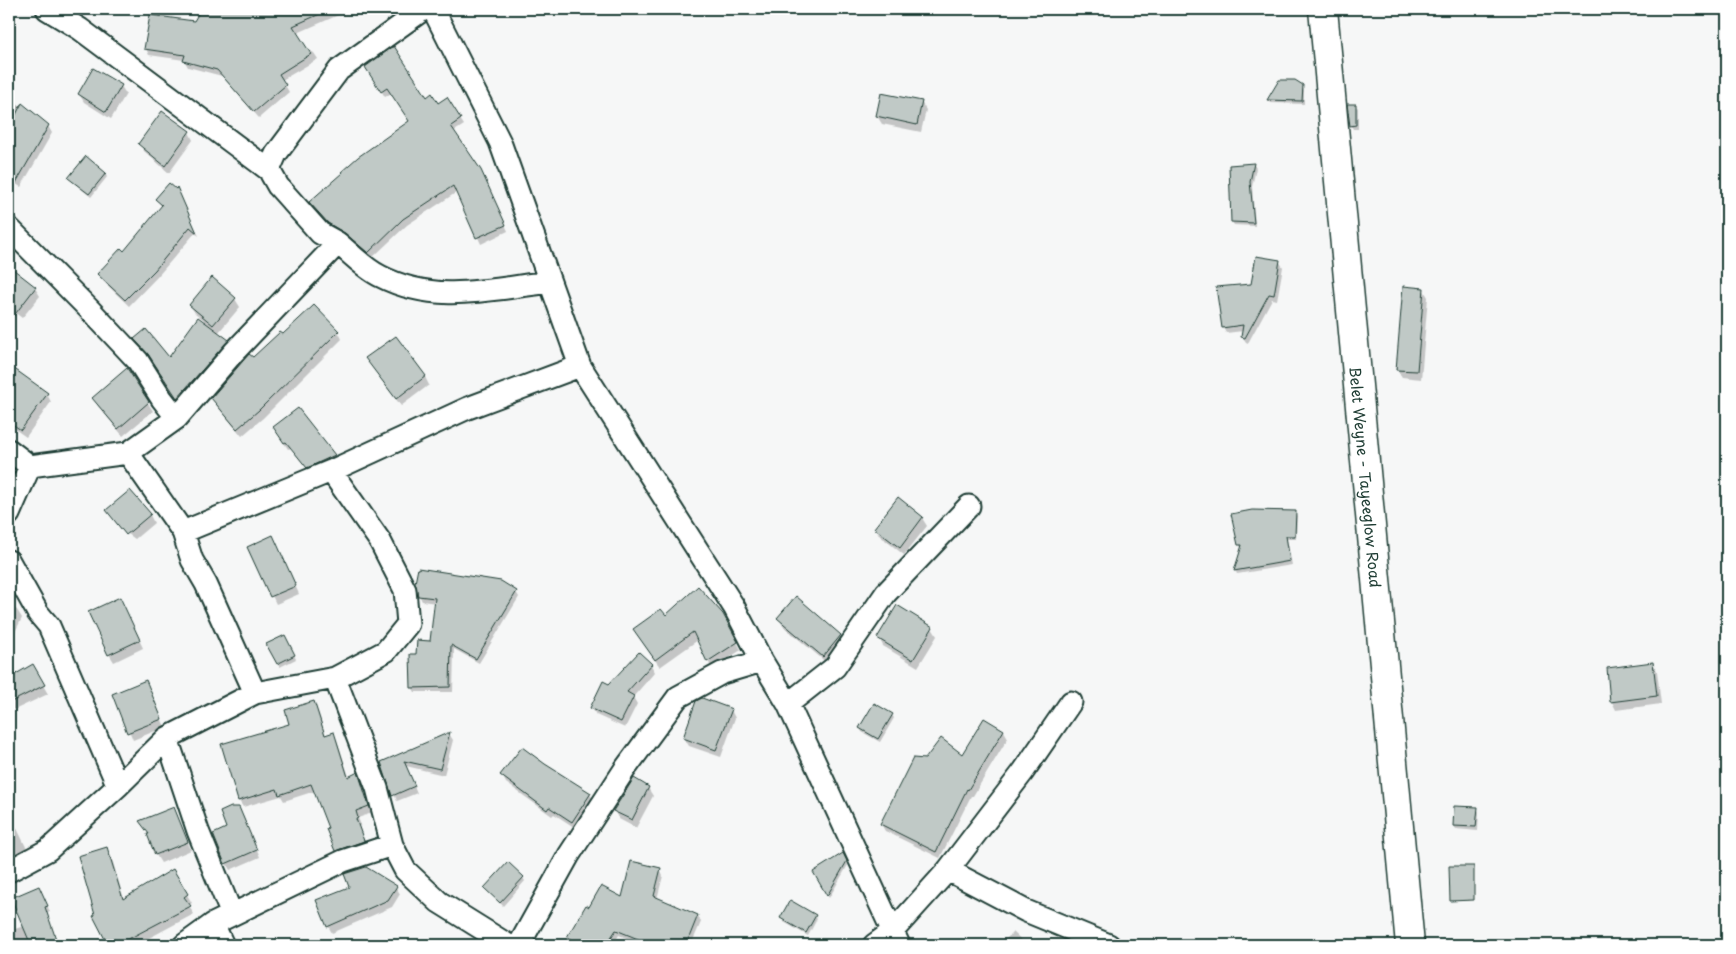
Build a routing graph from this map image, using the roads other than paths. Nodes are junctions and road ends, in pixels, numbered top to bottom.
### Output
1 (47, 9) edge
2 (424, 9) edge
3 (433, 9) edge
4 (1322, 9) edge
5 (269, 170) junction
6 (9, 228) edge
7 (338, 244) junction
8 (550, 282) junction
9 (580, 366) junction
10 (177, 418) junction
11 (9, 450) edge
12 (128, 453) junction
13 (30, 466) junction
14 (331, 471) junction
15 (969, 506) dead end
16 (9, 514) edge
17 (183, 532) junction
18 (9, 561) edge
19 (762, 661) junction
20 (335, 678) junction
21 (255, 693) junction
22 (1070, 702) dead end
23 (788, 704) junction
24 (167, 738) junction
25 (118, 786) junction
26 (392, 845) junction
27 (948, 870) junction
28 (9, 871) edge
29 (232, 915) junction
30 (213, 924) junction
31 (896, 938) edge
32 (184, 945) edge
33 (223, 945) edge
34 (508, 945) edge
35 (519, 945) edge
36 (874, 945) edge
37 (1109, 945) edge
38 (1410, 945) edge

1 - 5 street
2 - 5 street
3 - 8 street
4 - 38 main road, Belet Weyne - Tayeeglow Road
5 - 7 street
6 - 10 street
7 - 8 street
7 - 10 street
8 - 9 street
9 - 14 street
9 - 19 street
10 - 12 street
11 - 13 street
12 - 13 street
12 - 17 street
13 - 16 street
14 - 17 street
14 - 20 street
15 - 23 street
17 - 21 street
18 - 25 street
19 - 23 street
19 - 35 street
20 - 21 street
20 - 26 street
21 - 24 street
22 - 27 street
23 - 31 street
24 - 25 street
24 - 29 street
25 - 28 street
26 - 29 street
26 - 34 street
27 - 31 street
27 - 37 street
29 - 30 street
30 - 32 street
30 - 33 street
31 - 36 street

